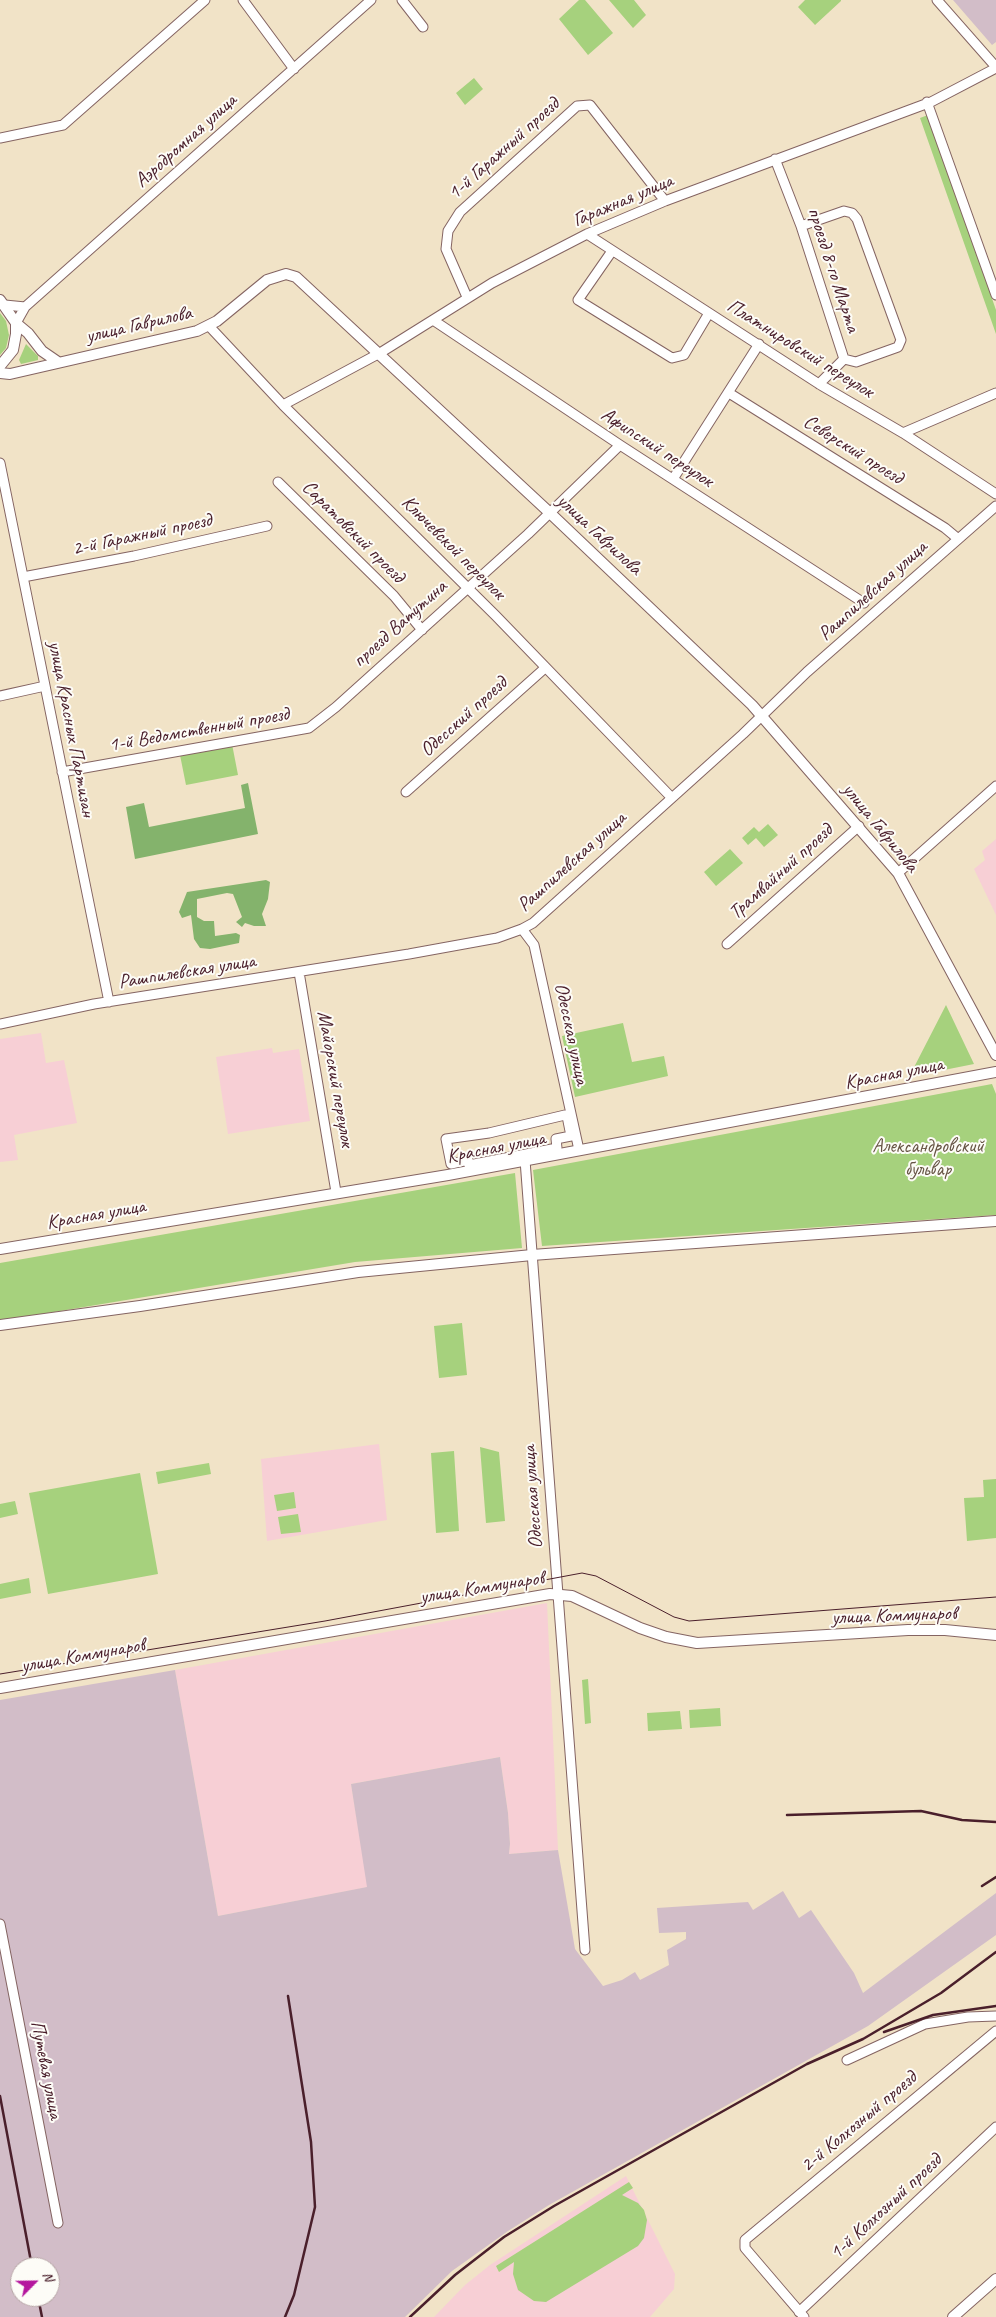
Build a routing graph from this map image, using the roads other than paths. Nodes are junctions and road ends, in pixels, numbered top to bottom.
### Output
1 (205, 0) edge
2 (243, 0) edge
3 (371, 0) edge
4 (402, 0) edge
5 (937, 0) edge
6 (423, 27) dead end
7 (996, 68) edge
8 (294, 69) junction
9 (927, 102) junction
10 (0, 138) edge
11 (775, 159) junction
12 (666, 201) junction
13 (801, 226) junction
14 (587, 234) junction
15 (612, 251) junction
16 (996, 295) edge
17 (466, 297) junction
18 (3, 303) edge
19 (25, 307) junction
20 (709, 313) junction
21 (433, 320) junction
22 (16, 323) junction
23 (209, 326) junction
24 (759, 344) junction
25 (380, 353) junction
26 (844, 359) junction
27 (58, 362) junction
28 (0, 366) edge
29 (0, 373) edge
30 (819, 384) junction
31 (729, 393) junction
32 (996, 393) edge
33 (283, 405) junction
34 (904, 433) junction
35 (620, 445) junction
36 (0, 462) edge
37 (672, 479) junction
38 (278, 482) dead end
39 (996, 494) edge
40 (996, 506) edge
41 (550, 513) junction
42 (267, 526) dead end
43 (957, 538) junction
44 (23, 577) junction
45 (467, 587) junction
46 (864, 603) dead end
47 (422, 630) junction
48 (545, 668) junction
49 (45, 686) junction
50 (0, 696) edge
51 (336, 707) joint
52 (761, 715) junction
53 (62, 772) junction
54 (996, 786) edge
55 (406, 792) dead end
56 (671, 797) junction
57 (859, 826) junction
58 (898, 873) junction
59 (522, 929) junction
60 (727, 944) dead end
61 (299, 972) junction
62 (109, 1002) junction
63 (0, 1024) edge
64 (996, 1055) edge
65 (996, 1072) edge
66 (564, 1115) joint
67 (579, 1150) junction
68 (525, 1160) junction
69 (336, 1192) junction
70 (996, 1221) edge
71 (0, 1249) edge
72 (532, 1255) junction
73 (0, 1325) edge
74 (558, 1594) junction
75 (996, 1635) edge
76 (0, 1688) edge
77 (0, 1924) edge
78 (585, 1950) dead end
79 (996, 2016) edge
80 (996, 2032) edge
81 (847, 2060) dead end
82 (996, 2128) edge
83 (58, 2223) dead end
84 (996, 2279) edge
85 (802, 2315) edge
86 (953, 2317) edge

1 - 10 street
2 - 8 street
3 - 8 street, Аэродромная улица
4 - 6 street
5 - 7 street
7 - 9 street, Гаражная улица
8 - 19 street, Аэродромная улица
9 - 11 street, Гаражная улица
9 - 16 street
11 - 12 street, Гаражная улица
11 - 13 street, проезд 8-го Марта
12 - 14 street, Гаражная улица
12 - 17 street, 1-й Гаражный проезд
13 - 26 street, проезд 8-го Марта
13 - 26 street
14 - 15 street, Платнировский переулок
14 - 17 street, Гаражная улица
15 - 20 street, Платнировский переулок
15 - 20 street
17 - 21 street, Гаражная улица
18 - 19 street
18 - 22 main road
19 - 22 street, Аэродромная улица
20 - 24 street, Платнировский переулок
21 - 25 street, Гаражная улица
21 - 35 street, Афипский переулок
22 - 27 main road
22 - 28 main road
23 - 25 main road, улица Гаврилова
23 - 27 main road, улица Гаврилова
23 - 33 street, Ключевской переулок
24 - 30 street, Платнировский переулок
24 - 31 street
25 - 33 street, Гаражная улица
25 - 41 main road, улица Гаврилова
26 - 30 street, проезд 8-го Марта
27 - 29 main road, улица Гаврилова
30 - 34 street, Платнировский переулок
31 - 37 street
31 - 43 street, Северский проезд
32 - 34 street
33 - 45 street, Ключевской переулок
34 - 39 street, Платнировский переулок
35 - 37 street, Афипский переулок
35 - 41 street, проезд Ватутина
36 - 44 street, улица Красных Партизан
37 - 46 street, Афипский переулок
38 - 47 street, Саратовский проезд
40 - 43 street, Рашпилевская улица
41 - 45 street, проезд Ватутина
41 - 52 main road, улица Гаврилова
42 - 44 street, 2-й Гаражный проезд
43 - 52 street, Рашпилевская улица
44 - 49 street, улица Красных Партизан
45 - 47 street, проезд Ватутина
45 - 48 street, Ключевской переулок
47 - 51 street, проезд Ватутина
48 - 55 street, Одесский проезд
48 - 56 street, Ключевской переулок
49 - 50 street
49 - 53 street, улица Красных Партизан
51 - 53 street, 1-й Ведомственный проезд
52 - 56 street, Рашпилевская улица
52 - 57 main road, улица Гаврилова
53 - 62 street, улица Красных Партизан
54 - 58 street
56 - 59 street, Рашпилевская улица
57 - 58 main road, улица Гаврилова
57 - 60 street, Трамвайный проезд
58 - 64 main road, улица Гаврилова
59 - 61 street, Рашпилевская улица
59 - 67 street, Одесская улица
61 - 62 street, Рашпилевская улица
61 - 69 street, Майорский переулок
62 - 63 street, Рашпилевская улица
65 - 67 main road, Красная улица
66 - 66 street, Красная улица
67 - 68 main road, Красная улица
68 - 69 main road, Красная улица
68 - 72 street, Одесская улица
69 - 71 main road, Красная улица
70 - 72 main road
72 - 73 main road
72 - 74 street, Одесская улица
74 - 75 main road, улица Коммунаров
74 - 76 main road, улица Коммунаров
74 - 78 street, Одесская улица
77 - 83 street, Путевая улица
79 - 81 street
80 - 85 street, 2-й Колхозный проезд
82 - 85 street, 1-й Колхозный проезд
84 - 86 main road

